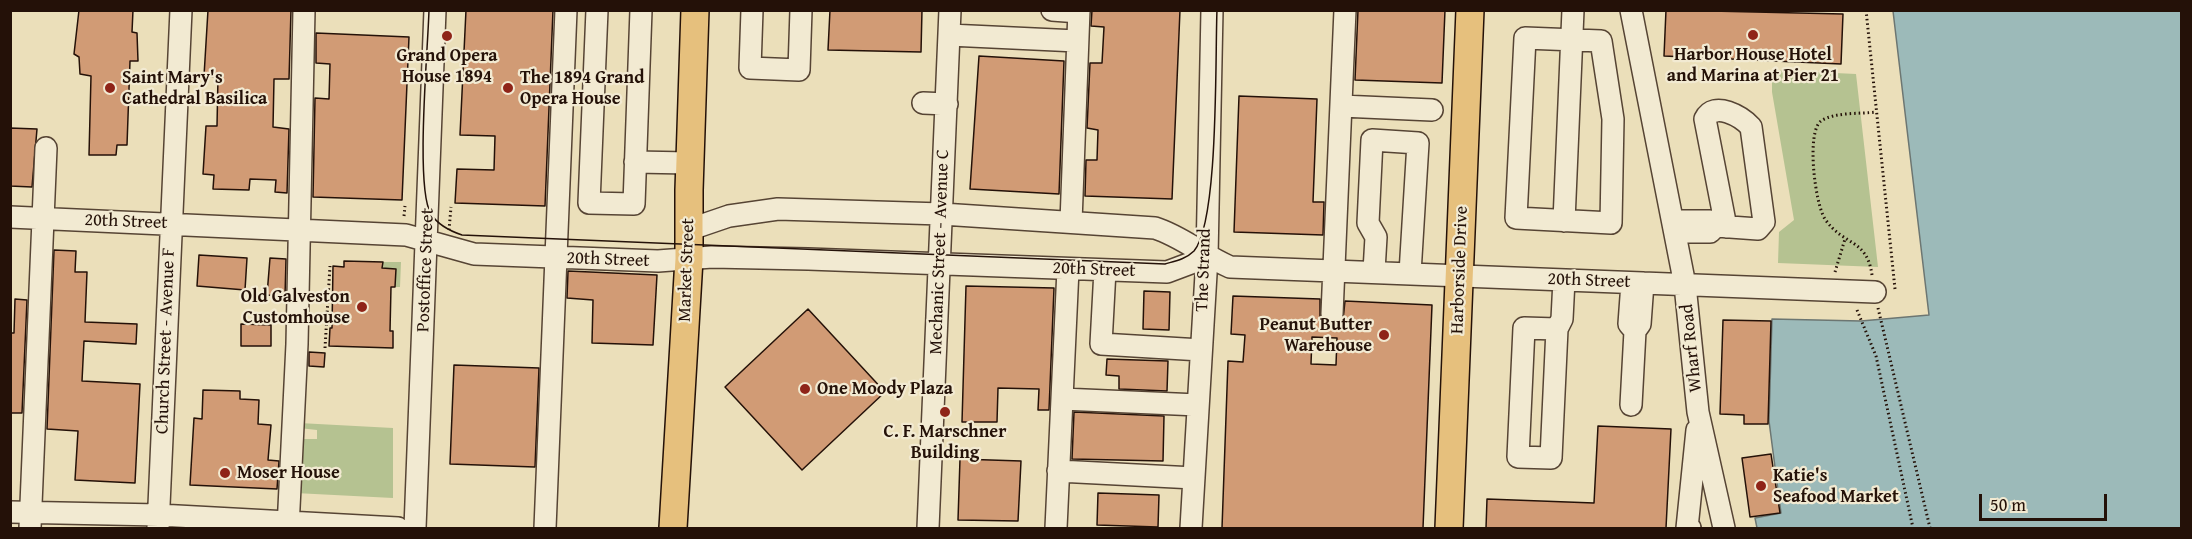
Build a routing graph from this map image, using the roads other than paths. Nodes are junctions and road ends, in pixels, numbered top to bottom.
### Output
1 (181, 10) edge
2 (304, 10) edge
3 (435, 10) edge
4 (566, 10) edge
5 (597, 10) edge
6 (641, 10) edge
7 (695, 10) edge
8 (752, 10) edge
9 (801, 10) edge
10 (950, 10) edge
11 (1052, 10) edge
12 (1212, 10) edge
13 (1345, 10) edge
14 (1470, 10) edge
15 (1573, 10) edge
16 (1631, 10) edge
17 (1079, 11) edge
18 (949, 35) junction
19 (1571, 40) junction
20 (1077, 41) junction
21 (922, 103) dead end
22 (946, 104) junction
23 (1341, 106) junction
24 (1432, 110) dead end
25 (46, 148) dead end
26 (635, 162) junction
27 (689, 163) junction
28 (942, 214) junction
29 (10, 217) edge
30 (43, 219) junction
31 (1564, 220) junction
32 (1071, 222) junction
33 (171, 224) junction
34 (1674, 226) junction
35 (1721, 227) junction
36 (688, 230) junction
37 (298, 231) junction
38 (427, 238) junction
39 (1207, 257) junction
40 (556, 258) junction
41 (690, 259) junction
42 (940, 265) junction
43 (1068, 269) junction
44 (1105, 270) junction
45 (1335, 270) junction
46 (1374, 272) junction
47 (1410, 273) junction
48 (1460, 275) junction
49 (1558, 280) junction
50 (1637, 283) junction
51 (1685, 285) junction
52 (1875, 292) road end
53 (1332, 314) dead end
54 (1558, 326) junction
55 (1201, 350) junction
56 (1062, 399) junction
57 (1198, 405) junction
58 (1631, 405) dead end
59 (1698, 412) junction
60 (1058, 471) junction
61 (1194, 478) junction
62 (24, 518) edge
63 (159, 522) edge
64 (288, 525) edge
65 (398, 528) edge
66 (416, 528) edge
67 (545, 528) edge
68 (673, 528) edge
69 (928, 528) edge
70 (1056, 528) edge
71 (1191, 528) edge
72 (1449, 528) edge
73 (1689, 528) edge
74 (1724, 528) edge

1 - 33 street, Church Street - Avenue F
2 - 37 street
3 - 38 street, Postoffice Street
4 - 40 street
5 - 26 street
6 - 26 street
7 - 27 main road, Market Street
8 - 9 street
10 - 18 street, Mechanic Street - Avenue C
11 - 17 street
12 - 39 street, The Strand
13 - 23 street
14 - 48 main road, Harborside Drive
15 - 19 street
16 - 34 street, Wharf Road
17 - 20 street
18 - 20 street
18 - 22 street, Mechanic Street - Avenue C
19 - 31 street
19 - 31 street
19 - 31 street
20 - 32 street
21 - 22 street
22 - 28 street, Mechanic Street - Avenue C
23 - 24 street
23 - 45 street
25 - 30 street
26 - 27 street
27 - 36 main road, Market Street
28 - 32 street, 20th Street
28 - 36 street, 20th Street
28 - 42 street, Mechanic Street - Avenue C
29 - 30 street, 20th Street
30 - 33 street, 20th Street
30 - 62 street
32 - 39 street, 20th Street
33 - 37 street, 20th Street
33 - 63 street, Church Street - Avenue F
34 - 35 street
34 - 51 street, Wharf Road
35 - 35 street
36 - 41 main road, Market Street
37 - 38 street, 20th Street
37 - 64 street
38 - 40 street, 20th Street
38 - 66 street, Postoffice Street
39 - 44 street, 20th Street
39 - 45 street, 20th Street
39 - 55 street, The Strand
40 - 41 street, 20th Street
40 - 67 street
41 - 42 street, 20th Street
41 - 68 main road, Market Street
42 - 43 street, 20th Street
42 - 69 street, Mechanic Street - Avenue C
43 - 44 street, 20th Street
43 - 56 street
44 - 55 street
45 - 46 street, 20th Street
45 - 53 street
46 - 47 street, 20th Street
46 - 47 street
47 - 48 street, 20th Street
48 - 49 street, 20th Street
48 - 72 main road, Harborside Drive
49 - 50 street, 20th Street
49 - 54 street
50 - 51 street, 20th Street
50 - 58 street
51 - 52 street, 20th Street
51 - 59 street, Wharf Road
54 - 54 street
55 - 57 street, The Strand
56 - 57 street
56 - 60 street
57 - 61 street, The Strand
59 - 73 street, Wharf Road
59 - 74 street, Wharf Road
60 - 61 street
60 - 70 street
61 - 71 street, The Strand
62 - 63 street
63 - 64 street
64 - 65 street

